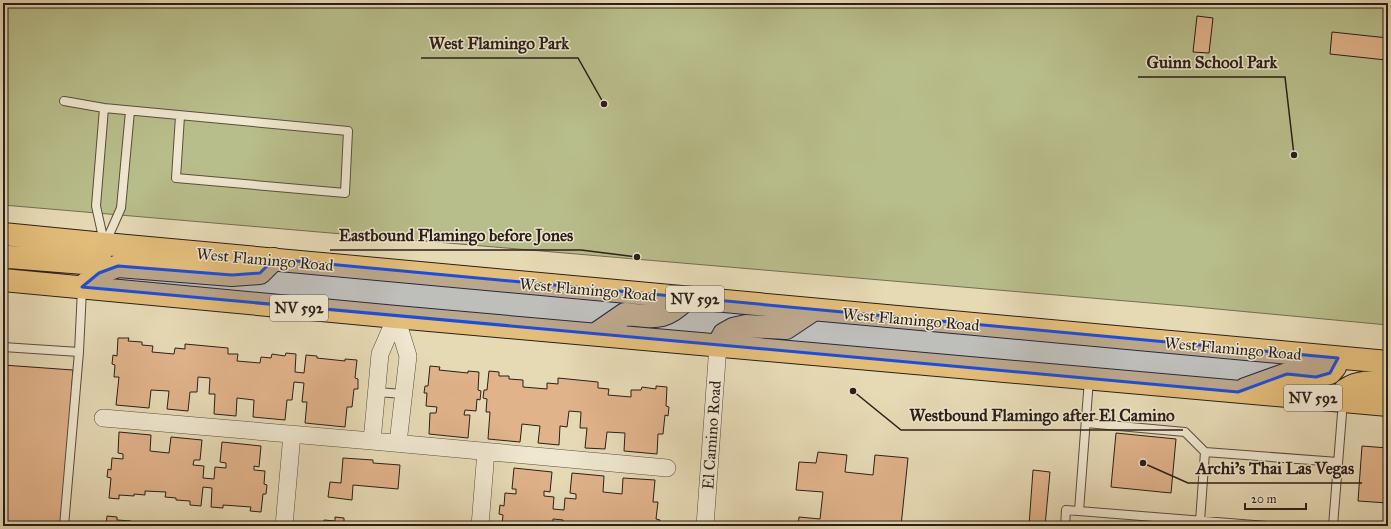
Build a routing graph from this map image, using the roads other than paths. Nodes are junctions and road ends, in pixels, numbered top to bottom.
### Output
1 (64, 101) dead end
2 (104, 108) junction
3 (130, 111) junction
4 (180, 116) junction
5 (3, 234) edge
6 (105, 244) junction
7 (3, 258) edge
8 (274, 259) junction
9 (3, 280) edge
10 (82, 287) junction
11 (686, 298) junction
12 (813, 310) junction
13 (396, 317) junction
14 (596, 334) junction
15 (718, 345) junction
16 (3, 347) edge
17 (79, 352) junction
18 (1338, 358) junction
19 (1388, 362) edge
20 (1089, 378) junction
21 (1388, 383) edge
22 (376, 392) junction
23 (1238, 392) junction
24 (404, 394) junction
25 (1342, 401) junction
26 (1388, 405) edge
27 (103, 418) dead end
28 (1086, 422) junction
29 (292, 434) junction
30 (372, 441) junction
31 (398, 443) junction
32 (486, 451) junction
33 (1205, 452) junction
34 (1338, 462) junction
35 (668, 468) dead end
36 (1079, 511) junction
37 (1200, 521) junction
38 (64, 526) edge
39 (284, 526) edge
40 (480, 526) edge
41 (704, 526) edge
42 (1065, 526) edge
43 (1267, 526) edge
44 (1333, 526) edge

1 - 2 lane
2 - 3 lane
2 - 6 lane
3 - 4 lane
3 - 6 lane
4 - 4 lane
5 - 6 main road, West Flamingo Road / NV 592
6 - 7 main road
6 - 8 main road, West Flamingo Road / NV 592
8 - 10 main road
8 - 11 main road, West Flamingo Road / NV 592
9 - 10 main road, NV 592
10 - 13 main road, NV 592
10 - 17 lane
11 - 12 main road, West Flamingo Road / NV 592
11 - 14 main road
12 - 15 main road
12 - 18 main road, West Flamingo Road / NV 592
13 - 14 main road, NV 592
13 - 22 street
13 - 24 street
14 - 15 main road, NV 592
15 - 20 main road, NV 592
15 - 41 street, El Camino Road
16 - 17 lane
17 - 38 lane
18 - 19 main road, West Flamingo Road / NV 592
18 - 23 main road
20 - 23 main road, NV 592
20 - 28 lane
21 - 25 main road
22 - 24 lane
22 - 30 street
23 - 25 main road, NV 592
24 - 31 street
25 - 26 main road, NV 592
25 - 34 lane
27 - 29 street
28 - 33 lane
28 - 36 lane
29 - 30 street
29 - 39 street
30 - 31 street
31 - 32 street
32 - 35 street
32 - 40 street
33 - 34 lane
33 - 37 lane
34 - 44 lane
36 - 37 lane
36 - 42 lane
37 - 43 lane

